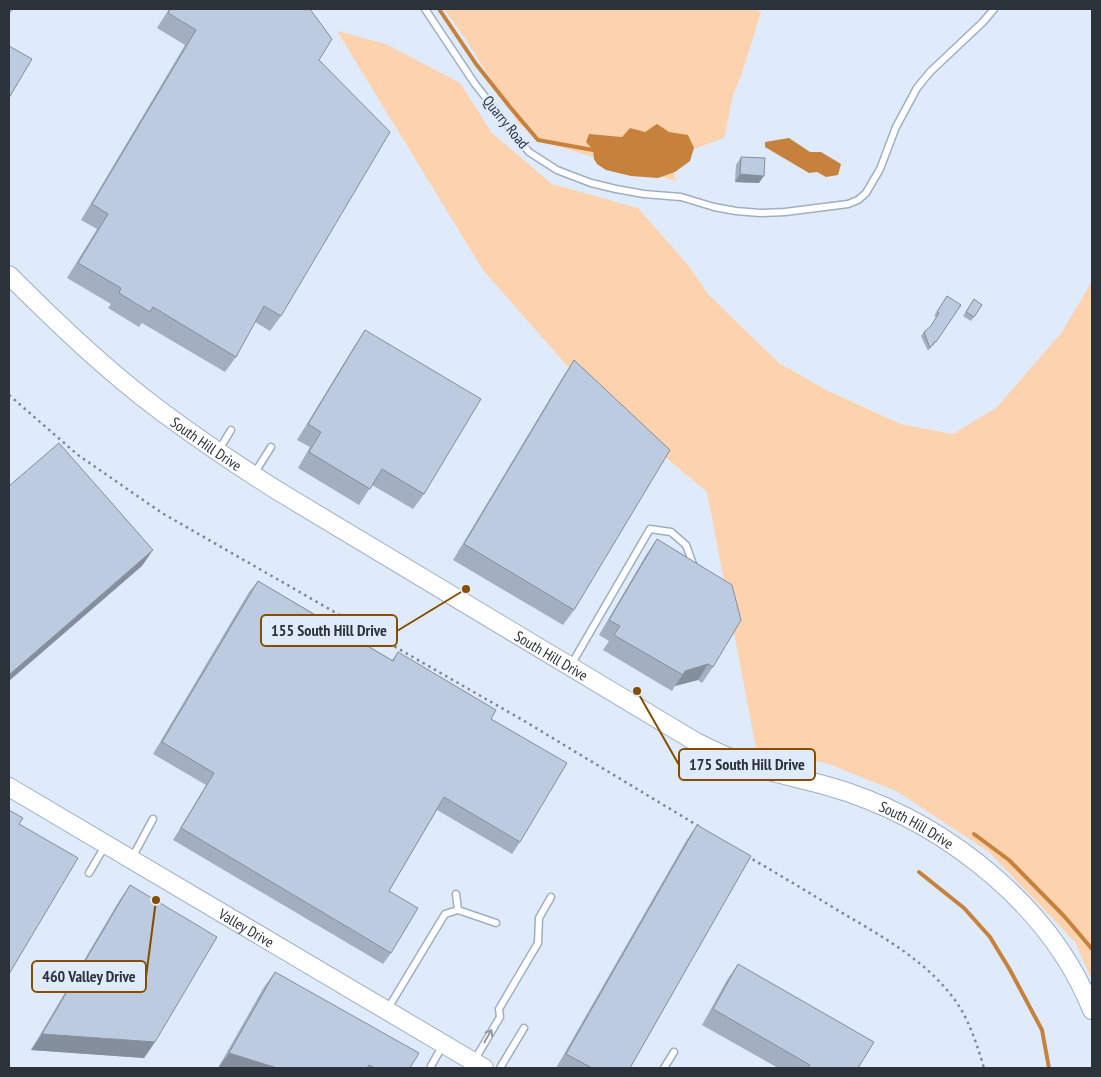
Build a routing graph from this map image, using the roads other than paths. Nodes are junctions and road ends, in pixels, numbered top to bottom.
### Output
1 (425, 9) edge
2 (994, 9) edge
3 (9, 275) edge
4 (231, 430) dead end
5 (270, 447) dead end
6 (218, 452) junction
7 (254, 476) junction
8 (694, 568) edge
9 (570, 666) junction
10 (9, 787) edge
11 (153, 819) dead end
12 (106, 844) junction
13 (131, 859) junction
14 (89, 873) dead end
15 (456, 894) dead end
16 (551, 897) dead end
17 (458, 910) junction
18 (496, 923) dead end
19 (1092, 1010) edge
20 (386, 1011) junction
21 (524, 1028) dead end
22 (443, 1044) junction
23 (674, 1052) dead end
24 (431, 1066) dead end
25 (477, 1066) edge
26 (500, 1068) edge
27 (664, 1068) edge

1 - 2 lane, Quarry Road
3 - 6 street, South Hill Drive
4 - 6 lane
5 - 7 lane
6 - 7 street, South Hill Drive
7 - 9 street, South Hill Drive
8 - 9 lane
9 - 19 street, South Hill Drive
10 - 12 street, Valley Drive
11 - 13 lane
12 - 13 street, Valley Drive
12 - 14 lane
13 - 20 street, Valley Drive
15 - 17 lane
25 -> 16 lane
17 - 18 lane
17 - 20 lane
20 - 22 street, Valley Drive
21 - 26 lane
22 - 24 lane
22 - 25 street, Valley Drive
23 - 27 lane

